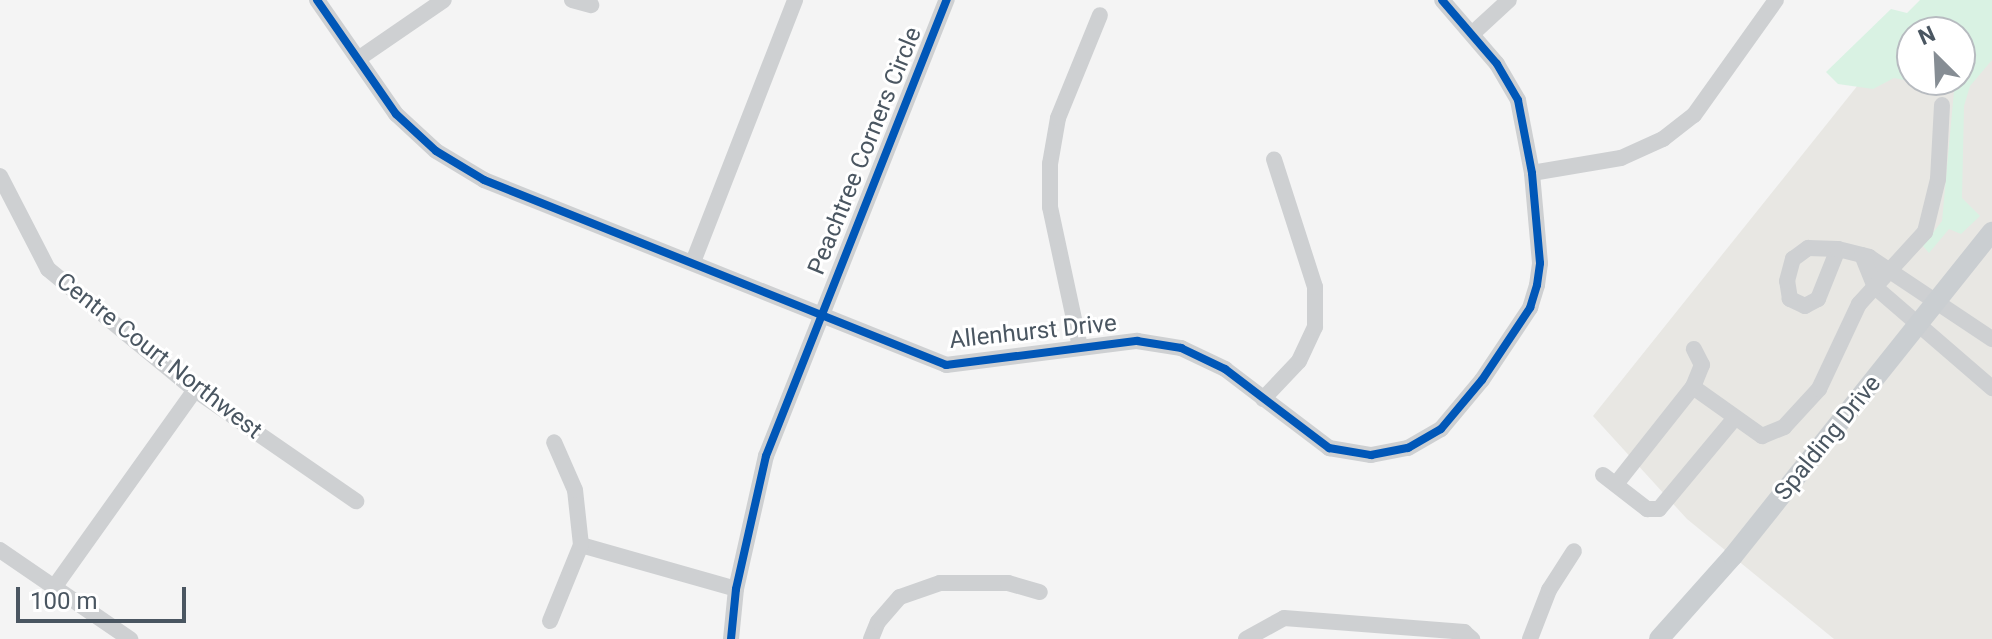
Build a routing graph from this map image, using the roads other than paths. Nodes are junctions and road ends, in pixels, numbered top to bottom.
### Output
1 (317, 0) edge
2 (444, 0) edge
3 (572, 0) edge
4 (795, 0) edge
5 (947, 0) edge
6 (1442, 0) edge
7 (1509, 0) edge
8 (1776, 0) edge
9 (591, 5) dead end
10 (1100, 15) dead end
11 (1472, 34) junction
12 (358, 59) junction
13 (1942, 105) dead end
14 (1274, 159) dead end
15 (1532, 173) junction
16 (0, 176) edge
17 (1992, 232) edge
18 (1838, 249) dead end
19 (1862, 255) junction
20 (693, 262) junction
21 (1889, 270) junction
22 (1875, 287) junction
23 (1935, 306) junction
24 (821, 316) junction
25 (1919, 327) junction
26 (1992, 339) edge
27 (1080, 347) junction
28 (1694, 349) dead end
29 (1693, 387) junction
30 (1992, 388) edge
31 (195, 390) junction
32 (1263, 399) junction
33 (1734, 419) junction
34 (554, 442) dead end
35 (356, 501) dead end
36 (581, 545) junction
37 (0, 550) edge
38 (1574, 551) dead end
39 (55, 586) junction
40 (736, 589) junction
41 (1040, 592) dead end
42 (550, 621) dead end
43 (130, 639) edge
44 (731, 639) edge
45 (871, 639) edge
46 (1246, 639) edge
47 (1472, 639) edge
48 (1530, 639) edge
49 (1659, 639) edge

1 - 12 street, Allenhurst Drive
2 - 12 street
3 - 9 street
4 - 20 street
5 - 24 street, Peachtree Corners Circle
6 - 11 street, Allenhurst Drive
7 - 11 street
8 - 15 street
10 - 27 street
11 - 15 street, Allenhurst Drive
12 - 20 street, Allenhurst Drive
13 - 21 street
14 - 32 street
15 - 32 street, Allenhurst Drive
16 - 31 street, Centre Court Northwest
17 - 23 main road, Spalding Drive
18 - 19 street
19 - 21 street
19 - 22 street
20 - 24 street, Allenhurst Drive
21 - 22 street
21 - 23 street
22 - 25 street
22 - 33 street
23 - 25 main road, Spalding Drive
23 - 26 street
24 - 27 street, Allenhurst Drive
24 - 40 street, Peachtree Corners Circle
25 - 30 street
25 - 49 main road, Spalding Drive
27 - 32 street, Allenhurst Drive
28 - 29 street
29 - 33 street
29 - 33 street
31 - 35 street, Centre Court Northwest
31 - 39 street
34 - 36 street
36 - 40 street
36 - 42 street
37 - 39 street
38 - 48 street
39 - 43 street
40 - 44 street, Peachtree Corners Circle
41 - 45 street
46 - 47 street

